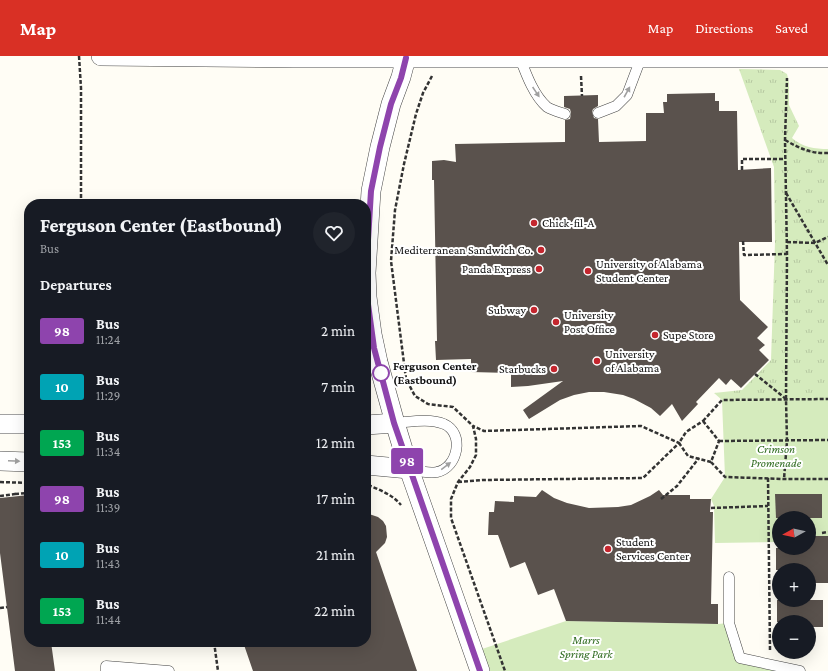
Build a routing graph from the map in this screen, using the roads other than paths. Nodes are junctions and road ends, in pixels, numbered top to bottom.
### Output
1 (101, 56) edge
2 (740, 57) edge
3 (406, 58) junction
4 (520, 58) junction
5 (641, 58) junction
6 (828, 58) edge
7 (598, 113) dead end
8 (565, 114) dead end
9 (371, 199) edge
10 (371, 327) edge
11 (394, 423) junction
12 (0, 424) edge
13 (24, 424) edge
14 (371, 425) edge
15 (0, 461) edge
16 (24, 462) edge
17 (371, 465) edge
18 (409, 469) junction
19 (729, 577) dead end
20 (106, 669) edge
21 (169, 671) edge
22 (480, 671) edge
23 (800, 671) edge

1 - 3 street
2 - 5 street
2 - 6 street
3 - 4 street
3 - 9 street
4 - 5 street
4 -> 8 lane
7 -> 5 lane
10 - 11 street
11 - 14 street
11 - 18 street
18 -> 11 lane
12 - 13 street
15 -> 16 street
17 - 18 street
18 - 22 street
19 - 23 lane
20 - 21 lane

